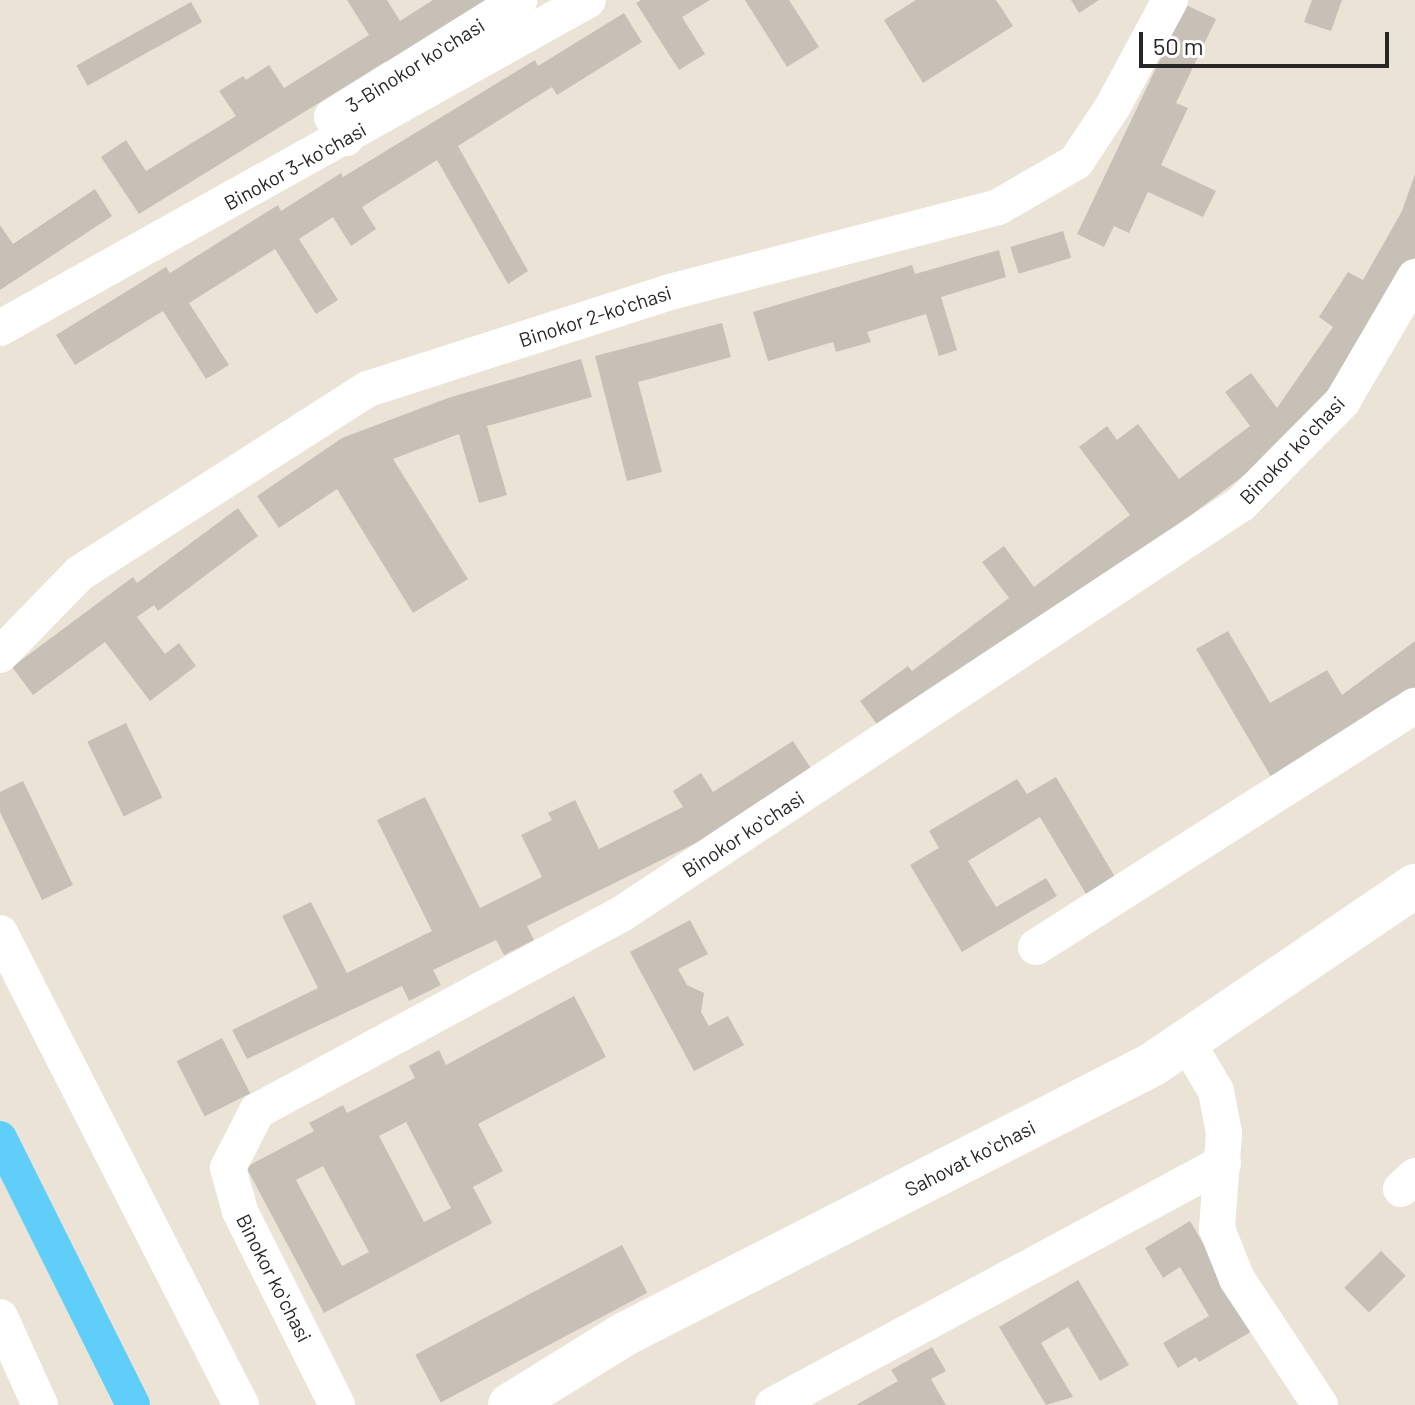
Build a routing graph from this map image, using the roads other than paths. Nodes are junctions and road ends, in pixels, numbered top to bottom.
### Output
1 (519, 0) edge
2 (588, 0) edge
3 (1170, 0) edge
4 (346, 138) junction
5 (1415, 277) edge
6 (0, 328) edge
7 (0, 655) edge
8 (1415, 706) edge
9 (1415, 886) edge
10 (0, 933) edge
11 (1036, 947) dead end
12 (1187, 1042) junction
13 (1223, 1163) junction
14 (0, 1317) edge
15 (40, 1405) edge
16 (241, 1405) edge
17 (337, 1405) edge
18 (510, 1405) edge
19 (773, 1405) edge
20 (1320, 1405) edge

1 - 4 street, 3-Binokor koʻchasi
2 - 4 street, Binokor 3-koʻchasi
3 - 7 street, Binokor 2-koʻchasi
4 - 6 street, Binokor 3-koʻchasi
5 - 17 street, Binokor koʻchasi
8 - 11 street
9 - 12 street, Sahovat koʻchasi
10 - 16 street
12 - 13 street
12 - 18 street, Sahovat koʻchasi
13 - 19 street
13 - 20 street
14 - 15 street

